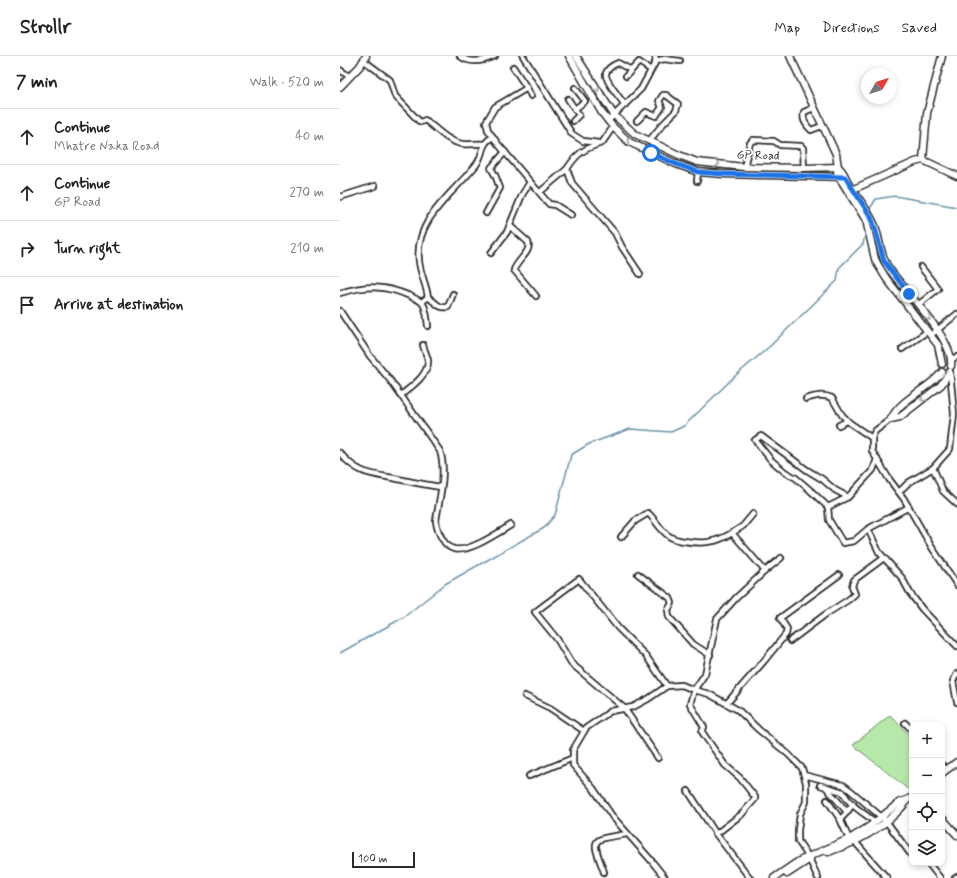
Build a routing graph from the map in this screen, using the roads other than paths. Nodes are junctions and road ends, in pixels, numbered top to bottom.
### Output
1 (460, 56) edge
2 (495, 56) edge
3 (522, 56) edge
4 (569, 56) edge
5 (576, 56) edge
6 (790, 56) edge
7 (942, 56) edge
8 (365, 58) edge
9 (656, 59) edge
10 (680, 62) dead end
11 (513, 67) dead end
12 (340, 70) edge
13 (631, 70) junction
14 (651, 70) junction
15 (349, 76) junction
16 (626, 76) dead end
17 (340, 87) edge
18 (527, 88) junction
19 (575, 88) dead end
20 (590, 92) junction
21 (531, 96) dead end
22 (582, 97) junction
23 (568, 99) dead end
24 (625, 105) junction
25 (814, 108) junction
26 (575, 109) junction
27 (614, 116) junction
28 (573, 121) dead end
29 (608, 121) junction
30 (637, 121) dead end
31 (822, 126) junction
32 (613, 127) junction
33 (493, 137) junction
34 (602, 143) junction
35 (652, 143) junction
36 (484, 144) junction
37 (505, 152) junction
38 (651, 153) junction
39 (679, 155) junction
40 (922, 160) junction
41 (676, 164) junction
42 (744, 167) junction
43 (838, 167) junction
44 (804, 168) junction
45 (567, 169) junction
46 (698, 172) junction
47 (957, 176) edge
48 (842, 177) junction
49 (697, 181) dead end
50 (530, 182) junction
51 (375, 186) dead end
52 (850, 191) junction
53 (540, 192) junction
54 (340, 197) edge
55 (486, 214) dead end
56 (571, 215) dead end
57 (510, 226) junction
58 (491, 253) dead end
59 (884, 261) junction
60 (878, 265) junction
61 (921, 267) dead end
62 (640, 274) dead end
63 (340, 293) edge
64 (453, 294) dead end
65 (428, 296) junction
66 (536, 296) dead end
67 (422, 302) junction
68 (919, 306) junction
69 (340, 311) edge
70 (914, 312) junction
71 (957, 314) edge
72 (428, 326) dead end
73 (937, 330) junction
74 (930, 333) junction
75 (423, 345) dead end
76 (902, 349) dead end
77 (954, 358) edge
78 (942, 364) junction
79 (948, 370) junction
80 (401, 395) junction
81 (806, 399) dead end
82 (955, 408) edge
83 (891, 419) joint
84 (847, 421) junction
85 (839, 425) dead end
86 (954, 432) edge
87 (872, 438) junction
88 (340, 452) edge
89 (877, 459) junction
90 (933, 468) junction
91 (441, 487) junction
92 (899, 492) junction
93 (848, 497) junction
94 (957, 504) edge
95 (828, 507) junction
96 (909, 507) junction
97 (753, 514) dead end
98 (512, 525) dead end
99 (868, 529) junction
100 (732, 533) junction
101 (621, 537) dead end
102 (781, 558) dead end
103 (884, 558) junction
104 (765, 571) junction
105 (638, 574) dead end
106 (839, 575) dead end
107 (957, 585) edge
108 (790, 641) dead end
109 (955, 641) edge
110 (957, 646) edge
111 (710, 655) junction
112 (957, 674) edge
113 (667, 686) junction
114 (694, 690) junction
115 (525, 696) dead end
116 (957, 702) edge
117 (727, 703) junction
118 (624, 708) junction
119 (905, 723) dead end
120 (909, 727) edge
121 (584, 731) junction
122 (573, 758) junction
123 (658, 758) dead end
124 (957, 762) edge
125 (945, 768) edge
126 (804, 775) junction
127 (529, 776) dead end
128 (820, 785) dead end
129 (825, 786) junction
130 (688, 791) dead end
131 (909, 798) edge
132 (827, 800) dead end
133 (854, 804) junction
134 (847, 812) junction
135 (883, 819) junction
136 (840, 820) junction
137 (945, 821) edge
138 (875, 822) junction
139 (627, 834) junction
140 (716, 834) junction
141 (957, 835) edge
142 (852, 840) junction
143 (909, 852) edge
144 (809, 858) junction
145 (930, 866) edge
146 (604, 872) dead end
147 (665, 878) edge
148 (750, 878) edge
149 (774, 878) edge
150 (781, 878) edge
151 (818, 878) edge
152 (887, 878) edge
153 (940, 878) edge

1 - 2 street
3 - 34 street
4 - 20 street, GP Road
5 -> 27 street, GP Road
6 - 25 street
7 - 40 street
8 - 15 street
8 - 36 street
9 - 10 street
9 - 14 street
11 - 18 street
12 - 15 street
13 - 14 street
13 - 16 street
13 - 24 street
14 - 24 street
15 - 17 street
18 - 21 street
18 - 33 street
19 - 22 street
20 - 22 street
20 - 29 street, GP Road
22 - 26 street
23 - 26 street
24 - 27 street
25 - 31 street
25 - 31 street
26 - 28 street
27 - 29 street
27 - 35 street, GP Road
29 - 32 street, GP Road
30 - 35 street
31 - 43 street
32 - 34 street
38 -> 32 street, GP Road
33 - 36 street
33 - 37 street
34 - 45 street
35 - 38 street
35 - 39 street, GP Road
36 - 65 street
37 - 50 street
37 - 55 street
38 - 41 street, GP Road
39 - 41 street
39 -> 42 street, GP Road
40 - 47 street
40 - 52 street
41 - 46 street, GP Road
42 - 44 street, GP Road
42 - 44 street
43 - 44 street, GP Road
43 - 48 street
45 - 53 street
45 - 62 street
46 - 48 street, GP Road
46 - 49 street
48 - 52 street
50 - 53 street
50 - 57 street
51 - 54 street
52 - 59 street
52 - 60 street
53 - 56 street
57 - 58 street
57 - 66 street
59 - 60 street
59 - 68 street
60 - 70 street
61 - 68 street
63 - 67 street
64 - 65 street
65 - 67 street
67 - 72 street
68 - 70 street
68 -> 73 street
69 - 80 street
70 - 74 street
71 - 73 street
73 - 74 street
73 - 77 street
74 - 76 street
74 - 78 street
75 - 80 street
77 - 79 street
78 - 79 street
78 - 79 street
79 - 82 street
79 - 83 street
80 - 91 street
81 - 84 street
82 - 86 street
83 - 87 street
84 - 85 street
84 - 87 street
86 - 90 street
87 - 89 street
88 - 91 street
89 - 92 street
89 - 93 street
90 - 92 street
90 - 94 street
91 - 98 street
92 - 96 street
93 - 95 street
93 - 95 street
95 - 99 street
96 - 99 street
96 - 107 street
97 - 100 street
99 - 103 street
100 - 101 street
100 - 104 street
102 - 104 street
103 - 108 street
103 - 109 street
104 - 111 street
105 - 111 street
106 - 117 street
109 - 110 street
111 - 114 street
112 - 116 street
113 - 114 street
113 - 118 street
113 - 118 street
114 - 117 street
114 - 140 street
115 - 121 street
117 - 126 street
118 - 121 street
118 - 123 street
119 - 120 street
121 - 122 street
122 - 127 street
122 - 139 street
124 - 125 street
126 - 135 street
126 - 144 street
128 - 129 street
129 - 133 street
129 - 134 street
130 - 140 street
131 - 135 street
132 - 136 street
133 - 134 street
133 - 138 street
134 - 136 street
135 - 138 street
135 - 142 street
135 - 143 street
136 - 142 street
137 - 141 street
138 - 142 street
139 - 146 street
139 - 147 street
140 - 148 street
142 - 144 street
142 - 152 street
144 - 149 street
144 - 150 street
144 - 151 street
145 - 153 street

